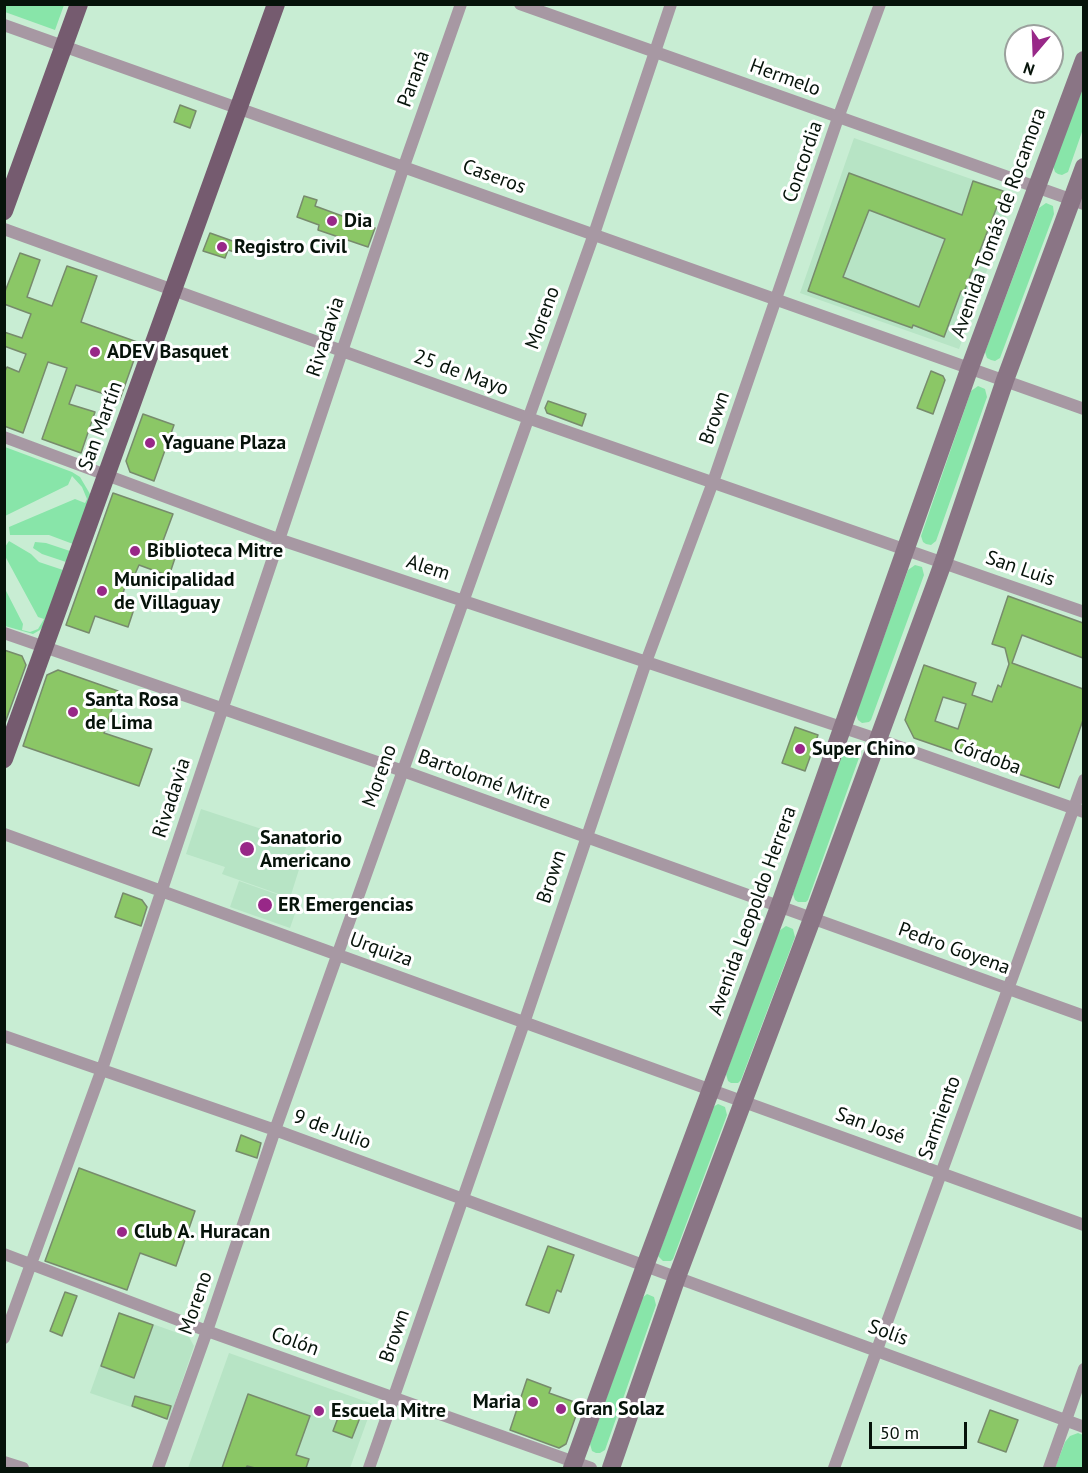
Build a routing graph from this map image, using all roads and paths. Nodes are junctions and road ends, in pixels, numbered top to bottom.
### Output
1 (79, 4) edge
2 (276, 4) edge
3 (461, 4) edge
4 (520, 4) edge
5 (671, 4) edge
6 (880, 4) edge
7 (4, 25) edge
8 (64, 46) junction
9 (655, 52) junction
10 (1083, 60) edge
11 (240, 108) junction
12 (838, 118) junction
13 (404, 166) junction
14 (1083, 167) edge
15 (1036, 188) junction
16 (1077, 202) edge
17 (4, 211) edge
18 (4, 229) edge
19 (594, 234) junction
20 (174, 289) junction
21 (777, 298) junction
22 (342, 350) junction
23 (970, 367) junction
24 (1005, 380) junction
25 (1083, 409) edge
26 (528, 418) junction
27 (4, 437) edge
28 (107, 475) junction
29 (713, 482) junction
30 (280, 540) junction
31 (906, 549) junction
32 (943, 563) junction
33 (463, 600) junction
34 (1083, 612) edge
35 (4, 633) edge
36 (45, 647) junction
37 (646, 662) junction
38 (223, 709) junction
39 (843, 727) junction
40 (877, 739) junction
41 (4, 759) edge
42 (403, 771) junction
43 (1083, 780) edge
44 (1078, 810) edge
45 (4, 834) edge
46 (585, 838) junction
47 (162, 890) junction
48 (779, 907) junction
49 (812, 919) junction
50 (338, 954) junction
51 (1008, 989) junction
52 (1083, 1016) edge
53 (524, 1023) junction
54 (4, 1036) edge
55 (102, 1069) junction
56 (711, 1091) junction
57 (744, 1101) junction
58 (275, 1130) junction
59 (941, 1173) junction
60 (462, 1199) junction
61 (1083, 1225) edge
62 (4, 1254) edge
63 (31, 1264) junction
64 (645, 1266) junction
65 (677, 1277) junction
66 (207, 1331) junction
67 (4, 1338) edge
68 (876, 1349) junction
69 (1083, 1369) edge
70 (394, 1399) junction
71 (1065, 1420) junction
72 (1083, 1427) edge
73 (4, 1462) edge
74 (579, 1467) edge
75 (23, 1468) edge
76 (158, 1468) edge
77 (369, 1468) edge
78 (611, 1468) edge
79 (834, 1468) edge
80 (1048, 1468) edge

1 - 8 main road
2 - 11 main road, San Martín
3 - 13 street, Paraná
4 - 9 street, Hermelo
5 - 9 street, Moreno
6 - 12 street, Concordia
7 - 8 street, Caseros
8 - 11 street, Caseros
8 - 17 main road
9 - 12 street, Hermelo
9 - 19 street, Moreno
10 - 15 street, Avenida Tomás de Rocamora
11 - 13 street, Caseros
11 - 20 main road, San Martín
12 - 15 street, Hermelo
12 - 21 street, Concordia
13 - 19 street, Caseros
13 - 22 street, Rivadavia
14 - 16 street
15 - 16 street, Hermelo
15 - 23 street, Avenida Tomás de Rocamora
16 - 24 street
18 - 20 street, 25 de Mayo
19 - 21 street, Caseros
19 - 26 street, Moreno
20 - 22 street, 25 de Mayo
20 - 28 main road, San Martín
21 - 23 street, Caseros
21 - 29 street, Brown
22 - 26 street, 25 de Mayo
22 - 30 street, Rivadavia
23 - 24 street, Caseros
23 - 31 street, Avenida Leopoldo Herrera
24 - 25 street, Caseros
24 - 32 street
26 - 29 street, 25 de Mayo
26 - 33 street, Moreno
27 - 28 street, Alem
28 - 30 street, Alem
28 - 36 main road, San Martín
29 - 31 street, 25 de Mayo
29 - 37 street, Brown
30 - 33 street, Alem
30 - 38 street, Rivadavia
31 - 32 street, San Luis
31 - 39 street, Avenida Leopoldo Herrera
32 - 34 street, San Luis
32 - 40 street
33 - 37 street, Alem
33 - 42 street, Moreno
35 - 36 street, Bartolomé Mitre
36 - 38 street, Bartolomé Mitre
36 - 41 main road, San Martín
37 - 39 street, Alem
37 - 46 street, Brown
38 - 42 street, Bartolomé Mitre
38 - 47 street, Rivadavia
39 - 40 street, Córdoba
39 - 48 street, Avenida Leopoldo Herrera
40 - 44 street, Córdoba
40 - 49 street
42 - 46 street, Bartolomé Mitre
42 - 50 street, Moreno
43 - 44 street, Sarmiento
44 - 51 street, Sarmiento
45 - 47 street, Urquiza
46 - 48 street, Bartolomé Mitre
46 - 53 street, Brown
47 - 50 street, Urquiza
47 - 55 street, Rivadavia
48 - 49 street, Pedro Goyena
48 - 56 street, Avenida Leopoldo Herrera
49 - 51 street, Pedro Goyena
49 - 57 street
50 - 53 street, Urquiza
50 - 58 street, Moreno
51 - 52 street, Pedro Goyena
51 - 59 street, Sarmiento
53 - 56 street, Urquiza
53 - 60 street, Brown
54 - 55 street, 9 de Julio
55 - 58 street, 9 de Julio
55 - 63 street, Rivadavia
56 - 57 street, San José
56 - 64 street, Avenida Leopoldo Herrera
57 - 59 street, San José
57 - 65 street
58 - 60 street, 9 de Julio
58 - 66 street, Moreno
59 - 61 street, San José
59 - 68 street, Sarmiento
60 - 64 street, 9 de Julio
60 - 70 street, Brown
62 - 63 street, Colón
63 - 66 street, Colón
63 - 67 street, Rivadavia
64 - 65 street, Solís
64 - 74 street, Avenida Leopoldo Herrera
65 - 68 street, Solís
65 - 78 street
66 - 70 street, Colón
66 - 76 street, Moreno
68 - 71 street, Solís
68 - 79 street, Sarmiento
69 - 71 street
70 - 74 street, Colón
70 - 77 street, Brown
71 - 72 street, Solís
71 - 80 street
73 - 75 street

